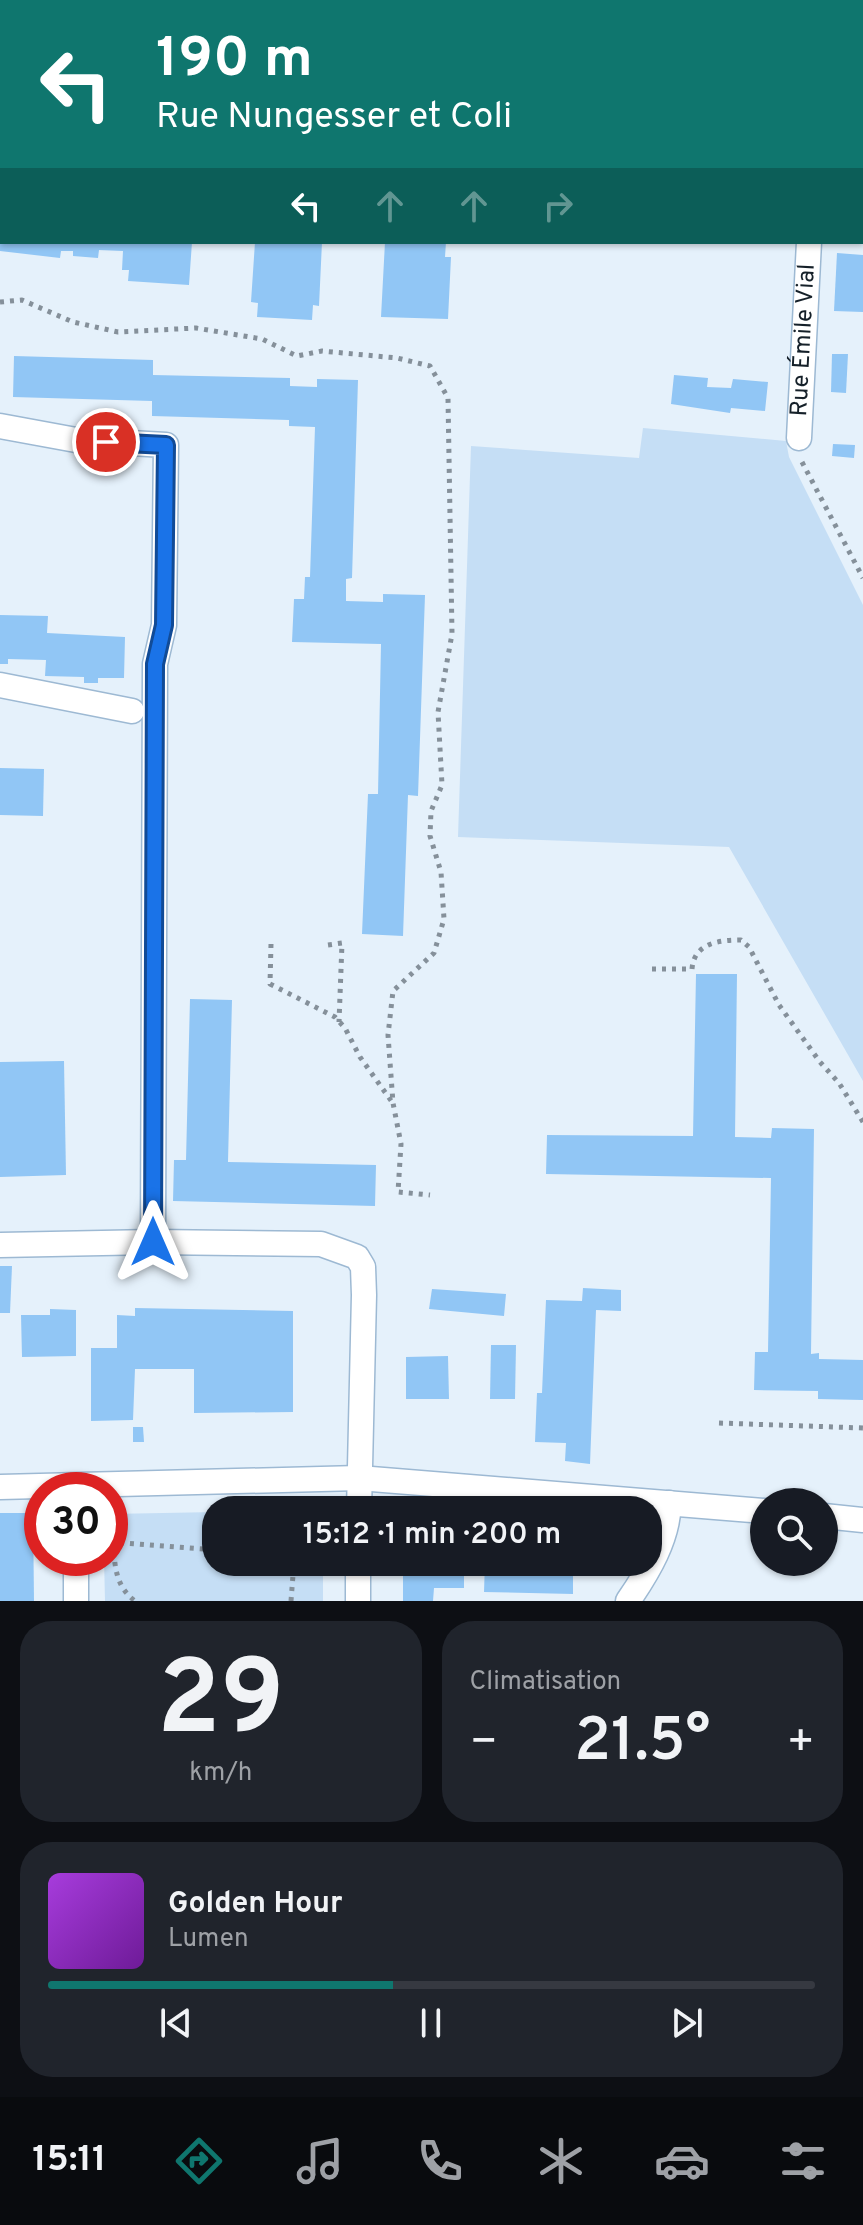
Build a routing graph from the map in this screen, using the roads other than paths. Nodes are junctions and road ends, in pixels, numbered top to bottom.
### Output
1 (809, 244) edge
2 (0, 426) edge
3 (799, 438) road end
4 (0, 685) edge
5 (132, 711) dead end
6 (153, 1242) junction
7 (0, 1245) edge
8 (359, 1478) junction
9 (128, 1485) edge
10 (0, 1487) edge
11 (24, 1487) edge
12 (359, 1496) edge
13 (669, 1503) junction
14 (750, 1510) edge
15 (838, 1517) edge
16 (863, 1520) edge
17 (76, 1576) edge
18 (358, 1576) edge
19 (76, 1601) edge
20 (358, 1601) edge
21 (628, 1601) edge

1 - 3 street, Rue Émile Vial
2 - 6 street
4 - 5 street
6 - 7 street
6 - 8 street
8 - 9 street
8 - 12 street
8 - 13 street
10 - 11 street
13 - 14 street
13 - 21 street
15 - 16 street
17 - 19 street
18 - 20 street

